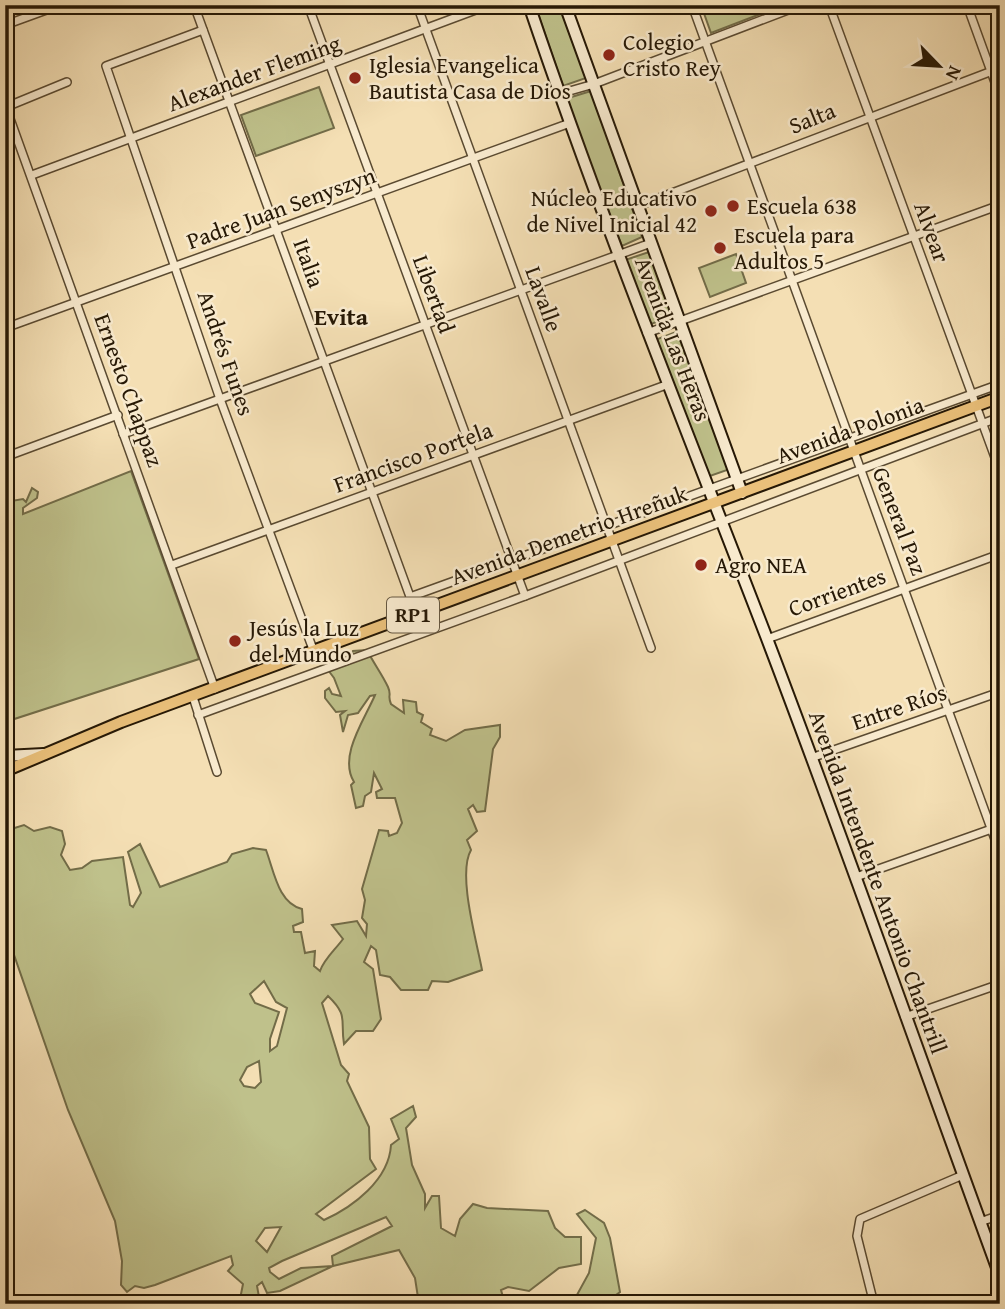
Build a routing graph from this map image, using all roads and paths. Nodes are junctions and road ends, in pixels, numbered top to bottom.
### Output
1 (60, 5) edge
2 (194, 5) edge
3 (308, 5) edge
4 (417, 5) edge
5 (489, 5) edge
6 (529, 5) edge
7 (565, 5) edge
8 (692, 5) edge
9 (801, 5) edge
10 (829, 5) edge
11 (967, 5) edge
12 (5, 26) edge
13 (426, 29) junction
14 (203, 30) junction
15 (706, 42) junction
16 (330, 65) junction
17 (996, 69) edge
18 (67, 82) dead end
19 (594, 83) junction
20 (559, 93) junction
21 (1000, 96) edge
22 (230, 103) junction
23 (6, 106) edge
24 (869, 116) junction
25 (570, 123) junction
26 (129, 140) junction
27 (472, 159) junction
28 (750, 164) junction
29 (32, 175) junction
30 (377, 193) junction
31 (1000, 205) edge
32 (638, 206) junction
33 (276, 230) junction
34 (913, 236) junction
35 (651, 243) junction
36 (618, 254) junction
37 (176, 266) junction
38 (793, 279) junction
39 (521, 292) junction
40 (77, 302) junction
41 (681, 319) junction
42 (425, 325) junction
43 (5, 328) edge
44 (647, 333) junction
45 (324, 362) junction
46 (1000, 384) edge
47 (666, 385) junction
48 (1000, 397) edge
49 (220, 399) junction
50 (973, 400) junction
51 (118, 415) junction
52 (1000, 417) edge
53 (567, 420) junction
54 (982, 423) junction
55 (123, 434) junction
56 (849, 436) junction
57 (854, 451) junction
58 (473, 456) junction
59 (5, 457) edge
60 (859, 467) junction
61 (1000, 471) edge
62 (737, 478) junction
63 (708, 488) junction
64 (372, 493) junction
65 (742, 493) junction
66 (715, 504) junction
67 (721, 521) junction
68 (606, 526) junction
69 (270, 531) junction
70 (611, 542) junction
71 (1000, 554) edge
72 (618, 559) junction
73 (512, 561) junction
74 (172, 565) junction
75 (518, 577) junction
76 (905, 588) junction
77 (525, 596) junction
78 (410, 597) junction
79 (416, 614) junction
80 (767, 639) junction
81 (651, 648) dead end
82 (314, 652) junction
83 (216, 689) junction
84 (1000, 692) edge
85 (193, 698) junction
86 (951, 710) junction
87 (198, 715) junction
88 (45, 754) junction
89 (5, 756) edge
90 (811, 758) junction
91 (5, 771) edge
92 (217, 772) dead end
93 (1000, 826) edge
94 (991, 830) junction
95 (1000, 853) edge
96 (856, 877) junction
97 (1000, 984) edge
98 (905, 1017) junction
99 (963, 1175) junction
100 (1000, 1215) edge
101 (980, 1222) junction
102 (1000, 1276) edge
103 (1000, 1301) edge
104 (874, 1304) edge
105 (992, 1304) edge

1 - 12 street
2 - 14 street, Italia
3 - 16 street, Libertad
4 - 13 street, Lavalle
5 - 13 street, Alexander Fleming
6 - 20 main road, Avenida Las Heras
7 - 19 main road, Avenida Las Heras
8 - 15 street, General Paz
9 - 15 street
10 - 24 street, Alvear
11 - 17 street
13 - 16 street, Alexander Fleming
13 - 27 street, Lavalle
14 - 22 street, Italia
14 - 26 street, Andrés Funes
15 - 19 street
15 - 28 street, General Paz
16 - 22 street, Alexander Fleming
16 - 30 street, Libertad
17 - 21 street
17 - 24 street, Salta
18 - 23 street
19 - 20 street
19 - 32 main road, Avenida Las Heras
20 - 25 main road, Avenida Las Heras
22 - 26 street, Alexander Fleming
22 - 33 street, Italia
23 - 29 street, Ernesto Chappaz
24 - 28 street, Salta
24 - 34 street, Alvear
25 - 27 street, Padre Juan Senyszyn
25 - 36 main road, Avenida Las Heras
26 - 29 street, Alexander Fleming
26 - 37 street, Andrés Funes
27 - 30 street, Padre Juan Senyszyn
27 - 39 street, Lavalle
28 - 32 street, Salta
28 - 38 street, General Paz
29 - 40 street, Ernesto Chappaz
30 - 33 street, Padre Juan Senyszyn
30 - 42 street, Libertad
31 - 34 street
32 - 35 main road, Avenida Las Heras
33 - 37 street, Padre Juan Senyszyn
33 - 45 street, Italia
34 - 38 street
34 - 50 street, Alvear
35 - 36 street
35 - 41 main road, Avenida Las Heras
36 - 39 street
36 - 44 main road, Avenida Las Heras
37 - 40 street, Padre Juan Senyszyn
37 - 49 street, Andrés Funes
38 - 41 street
38 - 56 street, General Paz
39 - 42 street
39 - 53 street, Lavalle
40 - 43 street, Padre Juan Senyszyn
40 - 51 street, Ernesto Chappaz
41 - 44 street
41 - 62 main road, Avenida Las Heras
42 - 45 street
42 - 58 street, Libertad
44 - 47 main road, Avenida Las Heras
45 - 49 street
45 - 64 street, Italia
46 - 50 street, Avenida Polonia
47 - 53 street, Francisco Portela
47 - 63 main road, Avenida Las Heras
48 - 50 main road, Avenida Polonia / RP1
49 - 55 street
49 - 69 street, Andrés Funes
50 - 54 street, Alvear
50 - 56 street, Avenida Polonia
50 - 57 main road, Avenida Polonia / RP1
51 - 55 street, Ernesto Chappaz
51 - 59 street
52 - 54 street, Avenida Demetrio Hreñuk
53 - 58 street, Francisco Portela
53 - 68 street, Lavalle
54 - 60 street, Avenida Demetrio Hreñuk
54 - 61 street, Alvear
55 - 74 street, Ernesto Chappaz
56 - 57 street, General Paz
56 - 62 street, Avenida Polonia
57 - 60 street, General Paz
57 - 65 main road, Avenida Polonia / RP1
58 - 64 street, Francisco Portela
58 - 73 street, Libertad
60 - 67 street, Avenida Demetrio Hreñuk
60 - 76 street, General Paz
62 - 63 street, Avenida Polonia
62 - 65 main road, Avenida Las Heras
63 - 66 main road, Avenida Las Heras
63 - 68 street, Avenida Polonia
64 - 69 street, Francisco Portela
64 - 78 street, Italia
65 - 66 main road, Avenida Polonia / RP1
66 - 67 main road, Avenida Intendente Antonio Chantrill
66 - 70 main road, Avenida Demetrio Hreñuk / RP1
67 - 72 street, Avenida Demetrio Hreñuk
67 - 80 main road, Avenida Intendente Antonio Chantrill
68 - 70 street, Lavalle
68 - 73 street, Avenida Polonia
69 - 74 street, Francisco Portela
69 - 82 street, Andrés Funes
70 - 72 street, Lavalle
70 - 75 main road, Avenida Demetrio Hreñuk / RP1
71 - 76 street, Corrientes
72 - 77 street, Avenida Demetrio Hreñuk
72 - 81 street, Lavalle
73 - 75 street, Libertad
73 - 78 street, Avenida Polonia
74 - 83 street, Ernesto Chappaz
75 - 77 street, Libertad
75 - 79 main road, Avenida Demetrio Hreñuk / RP1
76 - 80 street, Corrientes
76 - 86 street, General Paz
77 - 87 street, Avenida Demetrio Hreñuk
78 - 79 street, Italia
79 - 82 main road, Avenida Demetrio Hreñuk / RP1
80 - 90 main road, Avenida Intendente Antonio Chantrill
82 - 83 main road, Avenida Demetrio Hreñuk / RP1
83 - 85 main road, Avenida Demetrio Hreñuk / RP1
84 - 86 street, Entre Ríos
85 - 87 street
85 - 88 main road, Avenida Demetrio Hreñuk / RP1
86 - 90 street, Entre Ríos
86 - 94 street, General Paz
87 - 92 street
88 - 89 main road, RP1
88 - 91 main road, Avenida Demetrio Hreñuk
90 - 96 main road, Avenida Intendente Antonio Chantrill
93 - 94 street
94 - 95 street, General Paz
94 - 96 street
96 - 98 main road, Avenida Intendente Antonio Chantrill
97 - 98 street
98 - 99 main road, Avenida Intendente Antonio Chantrill
99 - 101 main road, Avenida Intendente Antonio Chantrill
99 - 104 street
100 - 101 street
101 - 102 main road, Avenida Intendente Antonio Chantrill
103 - 105 street

